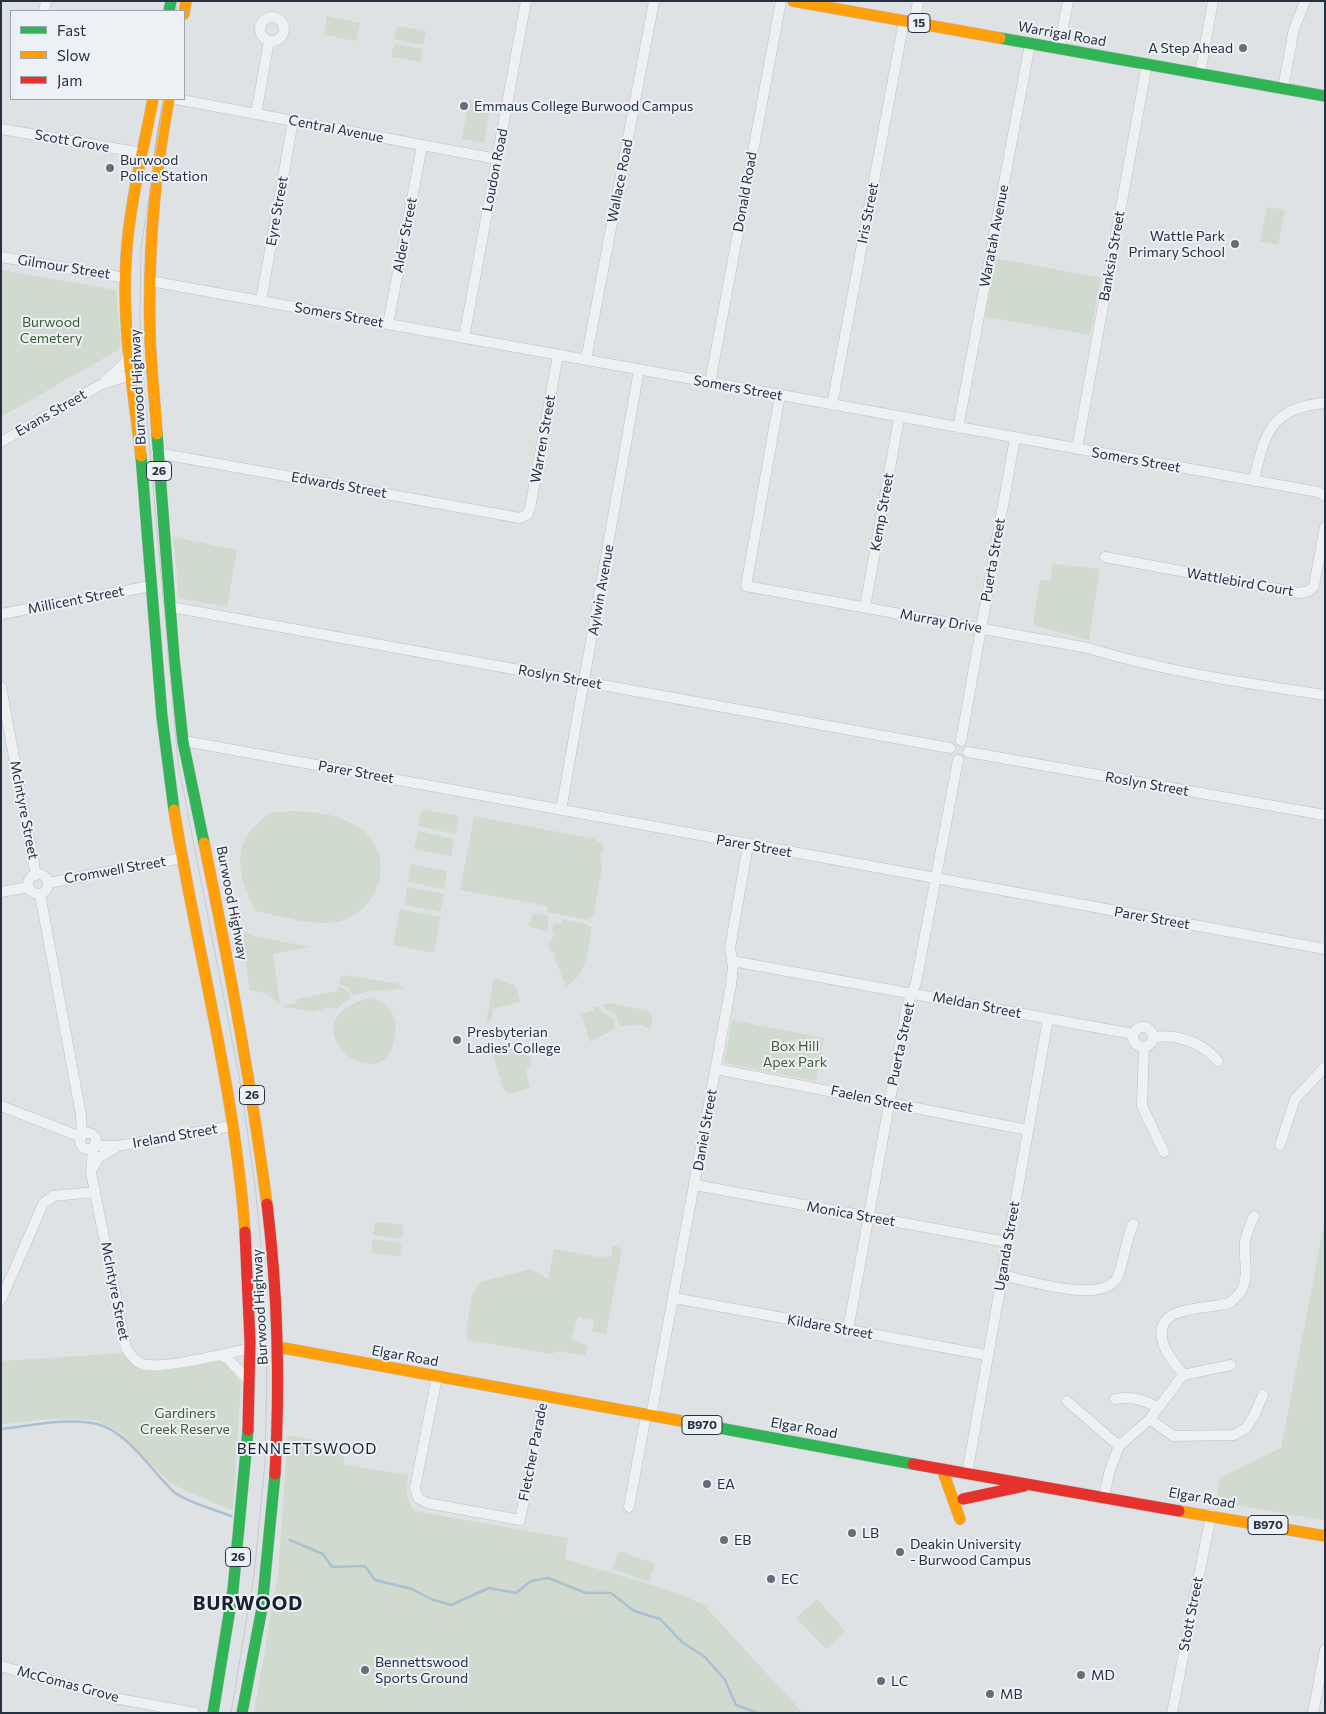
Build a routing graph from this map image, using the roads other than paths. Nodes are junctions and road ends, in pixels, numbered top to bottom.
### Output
1 (526, 1) edge
2 (654, 1) edge
3 (780, 1) edge
4 (793, 1) edge
5 (918, 1) edge
6 (1068, 1) edge
7 (1213, 1) edge
8 (1304, 1) edge
9 (909, 22) junction
10 (270, 41) dead end
11 (1030, 44) junction
12 (1059, 49) junction
13 (1146, 64) junction
14 (1200, 73) junction
15 (1283, 88) junction
16 (1325, 96) edge
17 (153, 100) edge
18 (168, 100) edge
19 (181, 100) edge
20 (256, 114) junction
21 (293, 121) junction
22 (1, 129) edge
23 (422, 146) junction
24 (143, 153) junction
25 (158, 156) junction
26 (497, 159) junction
27 (1, 256) edge
28 (126, 278) junction
29 (150, 281) junction
30 (261, 301) junction
31 (388, 324) junction
32 (150, 335) junction
33 (464, 338) junction
34 (129, 352) junction
35 (558, 355) junction
36 (586, 360) junction
37 (639, 370) junction
38 (132, 374) junction
39 (710, 383) junction
40 (100, 385) junction
41 (780, 395) junction
42 (1325, 403) edge
43 (832, 405) junction
44 (899, 418) junction
45 (958, 428) junction
46 (1015, 438) junction
47 (1, 442) edge
48 (1077, 449) junction
49 (140, 450) junction
50 (157, 453) junction
51 (1254, 481) junction
52 (1325, 496) edge
53 (520, 518) joint
54 (1325, 527) edge
55 (1105, 557) dead end
56 (151, 586) junction
57 (171, 607) junction
58 (865, 607) junction
59 (1, 614) edge
60 (981, 628) junction
61 (584, 681) junction
62 (1, 687) edge
63 (1325, 695) edge
64 (164, 740) junction
65 (961, 741) junction
66 (183, 742) junction
67 (950, 748) junction
68 (968, 752) junction
69 (958, 760) junction
70 (561, 810) junction
71 (199, 812) junction
72 (1325, 815) edge
73 (748, 845) junction
74 (182, 858) junction
75 (36, 875) junction
76 (936, 879) junction
77 (48, 883) junction
78 (29, 887) junction
79 (1, 892) edge
80 (40, 894) junction
81 (1325, 949) edge
82 (732, 961) junction
83 (912, 993) junction
84 (1048, 1018) junction
85 (1133, 1034) junction
86 (1152, 1037) junction
87 (1144, 1047) junction
88 (1218, 1061) dead end
89 (1325, 1067) edge
90 (716, 1068) junction
91 (889, 1103) junction
92 (1, 1106) edge
93 (81, 1115) junction
94 (232, 1126) junction
95 (55, 1127) junction
96 (66, 1130) junction
97 (1028, 1130) junction
98 (88, 1142) junction
99 (1280, 1145) dead end
100 (118, 1146) junction
101 (1164, 1152) dead end
102 (91, 1168) junction
103 (695, 1185) junction
104 (94, 1192) junction
105 (1254, 1216) dead end
106 (869, 1217) junction
107 (1133, 1224) dead end
108 (1007, 1242) junction
109 (1001, 1275) junction
110 (674, 1298) junction
111 (1, 1300) edge
112 (848, 1330) junction
113 (264, 1348) junction
114 (312, 1354) junction
115 (219, 1355) junction
116 (986, 1355) junction
117 (1231, 1365) dead end
118 (278, 1370) junction
119 (1183, 1375) junction
120 (437, 1377) junction
121 (249, 1381) junction
122 (1263, 1394) dead end
123 (544, 1396) junction
124 (1116, 1399) dead end
125 (1067, 1401) dead end
126 (1159, 1408) junction
127 (648, 1415) junction
128 (1150, 1419) junction
129 (1119, 1446) junction
130 (942, 1469) junction
131 (967, 1474) junction
132 (1030, 1484) junction
133 (1104, 1496) junction
134 (963, 1499) dead end
135 (629, 1507) dead end
136 (1210, 1515) junction
137 (960, 1520) dead end
138 (1325, 1536) edge
139 (1325, 1650) edge
140 (1, 1666) edge
141 (195, 1713) edge
142 (213, 1713) edge
143 (242, 1713) edge
144 (1172, 1713) edge
145 (1313, 1713) edge

1 - 26 street, Loudon Road
2 - 36 street, Wallace Road
3 - 39 street, Donald Road
4 - 9 main road, Warrigal Road / 15
5 - 9 street, Iris Street
6 - 12 street
7 - 14 street
8 - 15 street
9 - 11 main road, Warrigal Road / 15
9 - 43 street, Iris Street
10 - 20 street
11 - 12 main road, Warrigal Road / 15
11 - 45 street, Waratah Avenue
12 - 13 main road, Warrigal Road / 15
13 - 14 main road, Warrigal Road / 15
13 - 48 street, Banksia Street
14 - 15 main road, Warrigal Road / 15
15 - 16 main road, Warrigal Road / 15
17 - 24 main road, Burwood Highway / 26
18 - 25 main road, Burwood Highway / 26
19 - 20 street, Central Avenue
20 - 21 street, Central Avenue
21 - 23 street, Central Avenue
21 - 30 street, Eyre Street
22 - 24 street, Scott Grove
23 - 26 street, Central Avenue
23 - 31 street, Alder Street
24 - 25 main road
24 - 28 main road, Burwood Highway / 26
25 - 29 main road, Burwood Highway / 26
26 - 33 street, Loudon Road
27 - 28 street, Gilmour Street
28 - 29 main road
28 - 34 main road, Burwood Highway / 26
29 - 30 street, Somers Street
29 - 32 main road, Burwood Highway / 26
30 - 31 street, Somers Street
31 - 33 street, Somers Street
32 - 38 main road
32 - 50 main road, Burwood Highway / 26
33 - 35 street, Somers Street
34 - 38 main road, Burwood Highway / 26
34 - 40 street, Evans Street
35 - 36 street, Somers Street
35 - 53 street, Warren Street
36 - 37 street, Somers Street
37 - 39 street, Somers Street
37 - 61 street, Aylwin Avenue
38 - 40 street, Evans Street
38 - 49 main road, Burwood Highway / 26
39 - 41 street, Somers Street
40 - 47 street, Evans Street
41 - 43 street, Somers Street
41 - 58 street, Murray Drive
42 - 51 street
43 - 44 street, Somers Street
44 - 45 street, Somers Street
44 - 58 street, Kemp Street
45 - 46 street, Somers Street
46 - 48 street, Somers Street
46 - 60 street, Puerta Street
48 - 51 street, Somers Street
49 - 50 main road
49 - 56 main road, Burwood Highway / 26
50 - 53 street, Edwards Street
50 - 57 main road, Burwood Highway / 26
51 - 52 street, Somers Street
54 - 55 street, Wattlebird Court
56 - 59 street, Millicent Street
56 - 64 main road, Burwood Highway / 26
57 - 61 street, Roslyn Street
57 - 66 main road, Burwood Highway / 26
58 - 60 street, Murray Drive
60 - 63 street, Murray Drive
60 - 65 street, Puerta Street
61 - 67 street, Roslyn Street
61 - 70 street, Aylwin Avenue
62 - 75 street, McIntyre Street
64 - 66 main road
64 - 74 main road, Burwood Highway / 26
65 - 67 street
65 - 68 street
66 - 70 street, Parer Street
66 - 71 main road, Burwood Highway / 26
67 - 69 street
68 - 69 street
68 - 72 street, Roslyn Street
69 - 76 street, Puerta Street
70 - 73 street, Parer Street
71 - 74 main road
71 - 113 main road, Burwood Highway / 26
73 - 76 street, Parer Street
73 - 82 street, Daniel Street
74 - 77 street, Cromwell Street
74 - 94 main road, Burwood Highway / 26
75 - 77 street
75 - 78 street
76 - 81 street, Parer Street
76 - 83 street, Puerta Street
77 - 80 street
78 - 79 street
78 - 80 street
80 - 93 street
82 - 83 street, Meldan Street
82 - 90 street, Daniel Street
83 - 84 street, Meldan Street
83 - 91 street, Puerta Street
84 - 85 street, Meldan Street
84 - 97 street, Uganda Street
85 - 86 street
85 - 87 street
86 - 87 street
86 - 88 street
87 - 101 street
89 - 99 street
90 - 91 street, Faelen Street
90 - 103 street, Daniel Street
91 - 97 street, Faelen Street
91 - 106 street, Puerta Street
92 - 95 street, Ireland Street
93 - 96 street
93 - 98 street
94 - 100 street, Ireland Street
94 - 113 main road, Burwood Highway / 26
95 - 96 street, Ireland Street
95 - 98 street, Ireland Street
96 - 98 street, Ireland Street
97 - 108 street, Uganda Street
98 - 100 street, Ireland Street
98 - 102 street, McIntyre Street
100 - 102 street
102 - 104 street, McIntyre Street
103 - 106 street, Monica Street
103 - 110 street, Daniel Street
104 - 111 street
104 - 115 street, McIntyre Street
105 - 119 street
106 - 108 street, Monica Street
106 - 112 street, Puerta Street
107 - 109 street
108 - 109 street, Uganda Street
109 - 116 street, Uganda Street
110 - 112 street, Kildare Street
110 - 127 street, Daniel Street
112 - 116 street, Kildare Street
113 - 114 main road, Elgar Road / B970
113 - 115 street, McIntyre Street
113 - 118 main road, Burwood Highway / 26
113 - 121 main road, Burwood Highway / 26
114 - 118 main road
114 - 120 main road, Elgar Road / B970
115 - 121 street
116 - 131 street, Uganda Street
117 - 119 street
118 - 143 main road, Burwood Highway / 26
119 - 126 street
120 - 123 main road, Elgar Road / B970
120 - 123 street, Fletcher Parade
121 - 142 main road, Burwood Highway / 26
122 - 128 street
123 - 127 main road, Elgar Road / B970
124 - 126 street
125 - 129 street
126 - 128 street
127 - 130 main road, Elgar Road / B970
127 - 135 street, Daniel Street
128 - 129 street
129 - 133 street
130 - 131 main road, Elgar Road / B970
130 - 137 main road
131 - 132 main road, Elgar Road / B970
132 - 133 main road, Elgar Road / B970
132 - 134 main road
133 - 136 main road, Elgar Road / B970
136 - 138 main road, Elgar Road / B970
136 - 144 street, Stott Street
139 - 145 street
140 - 141 street, McComas Grove

